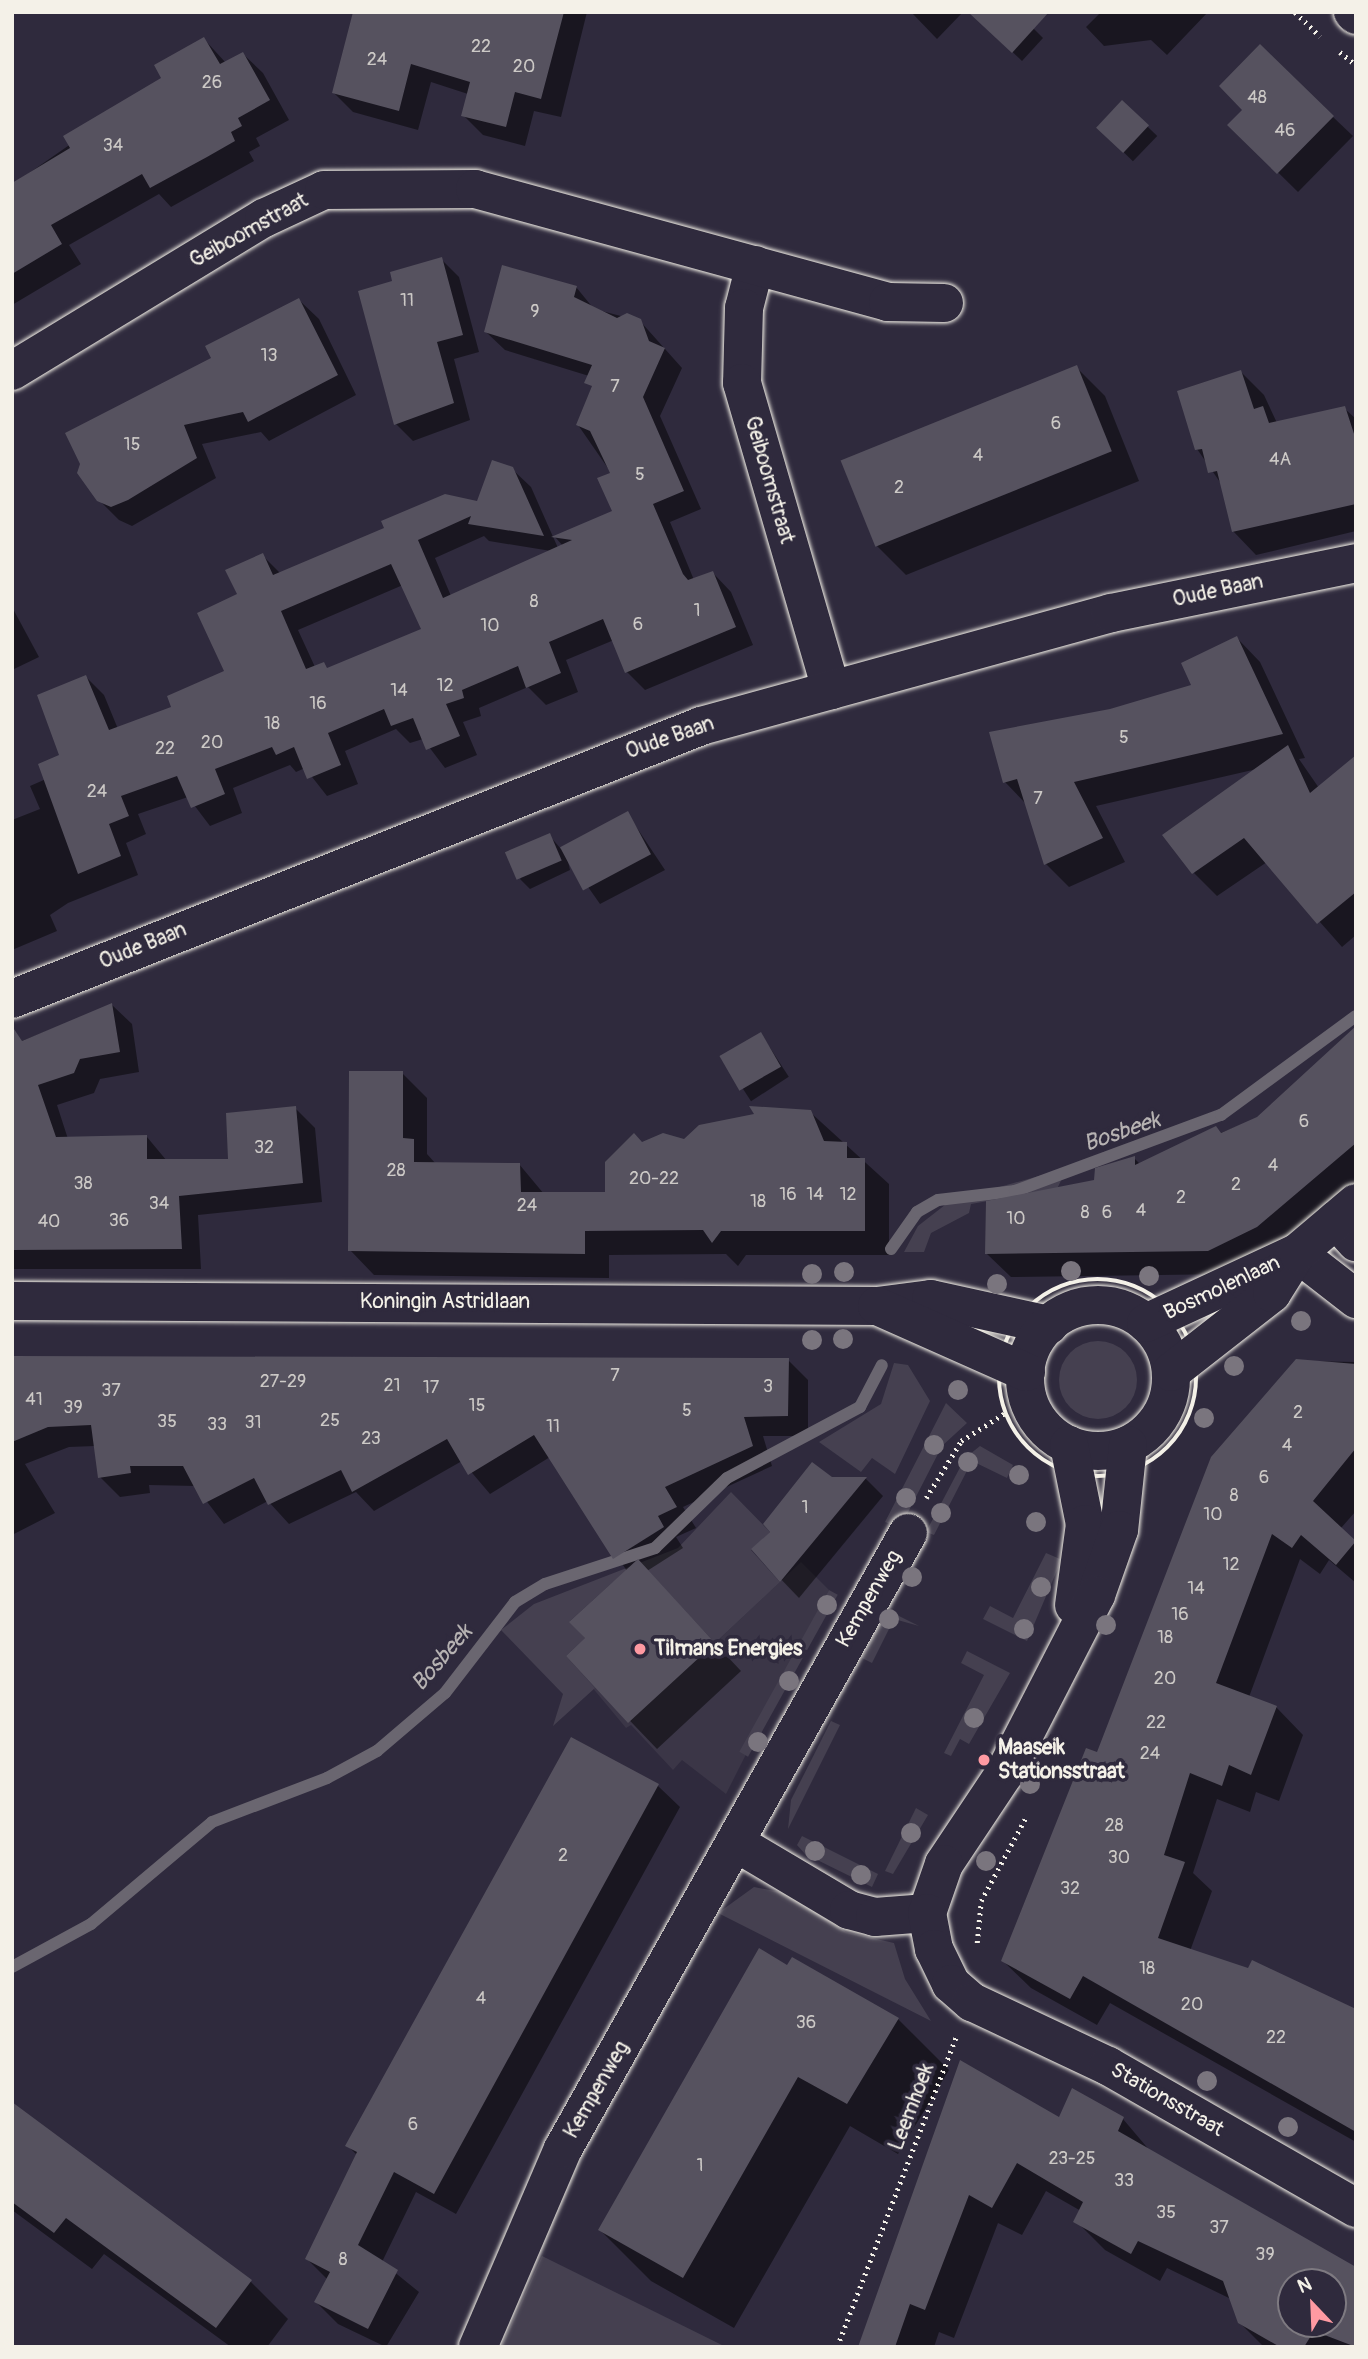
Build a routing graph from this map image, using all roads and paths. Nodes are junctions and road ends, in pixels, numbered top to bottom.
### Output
1 (755, 265) junction
2 (944, 303) dead end
3 (12, 371) edge
4 (1356, 563) edge
5 (831, 690) junction
6 (12, 999) edge
7 (1349, 1222) edge
8 (1297, 1253) junction
9 (1356, 1299) edge
10 (12, 1301) edge
11 (877, 1306) junction
12 (1159, 1318) junction
13 (1034, 1321) junction
14 (1183, 1363) junction
15 (1013, 1365) junction
16 (1005, 1413) junction
17 (1128, 1459) junction
18 (1074, 1460) junction
19 (908, 1533) joint
20 (1070, 1639) junction
21 (738, 1844) junction
22 (927, 1913) junction
23 (972, 2002) junction
24 (1356, 2208) edge
25 (478, 2347) edge
26 (837, 2347) edge

1 - 2 street, Geiboomstraat
1 - 3 street, Geiboomstraat
1 - 5 street, Geiboomstraat
4 - 5 street, Oude Baan
5 - 6 street, Oude Baan
7 - 8 street, Bosmolenlaan
8 - 9 street
8 - 12 street, Bosmolenlaan
8 - 14 street, Bosmolenlaan
10 - 11 street, Koningin Astridlaan
11 - 13 street, Koningin Astridlaan
11 - 15 street, Koningin Astridlaan
12 - 13 street
12 - 13 path
12 - 14 path
12 - 14 street
13 - 15 street
13 - 15 path
14 - 17 street
14 - 17 path
15 - 16 path
15 - 18 street
16 - 18 path
16 - 19 path, Kempenweg
17 - 18 path
17 - 18 street
17 - 20 street
18 - 20 street
19 - 21 street, Kempenweg
20 - 22 street
21 - 22 street
21 - 25 street, Kempenweg
22 - 23 street
23 - 24 street, Stationsstraat
23 - 26 path, Leemhoek

